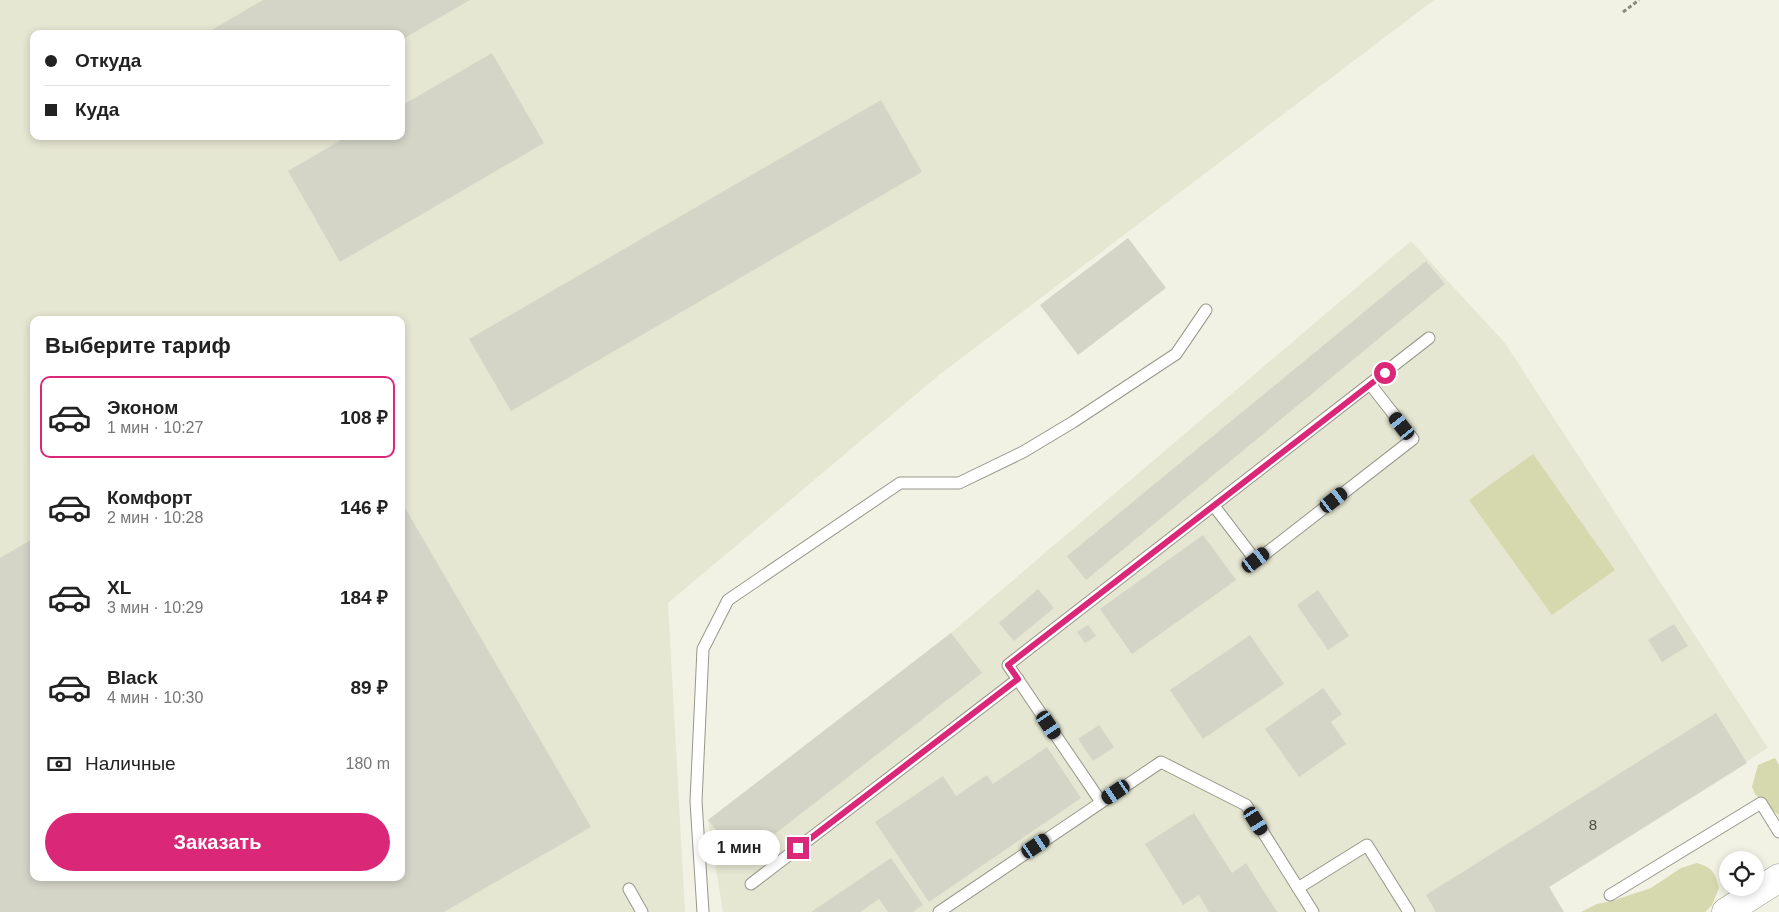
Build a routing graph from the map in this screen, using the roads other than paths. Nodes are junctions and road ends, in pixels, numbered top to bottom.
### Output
1 (1206, 310) dead end
2 (1430, 338) dead end
3 (1370, 384) junction
4 (1214, 506) junction
5 (1018, 679) junction
6 (1101, 802) junction
7 (1779, 832) edge
8 (1779, 878) edge
9 (750, 884) dead end
10 (1298, 888) junction
11 (629, 889) dead end
12 (1610, 895) dead end
13 (642, 912) edge
14 (703, 912) edge
15 (939, 912) edge
16 (1313, 912) edge
17 (1409, 912) edge
18 (1726, 912) edge

1 - 14 lane
2 - 3 lane
3 - 4 lane
3 - 4 lane
4 - 5 lane
5 - 6 lane
5 - 9 lane
6 - 10 lane
6 - 15 lane
7 - 12 lane
8 - 18 main road
10 - 16 lane
10 - 17 lane
11 - 13 lane

